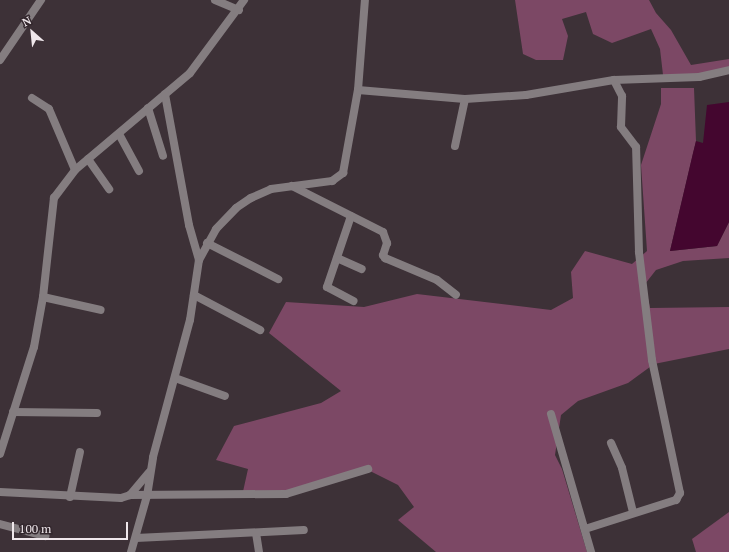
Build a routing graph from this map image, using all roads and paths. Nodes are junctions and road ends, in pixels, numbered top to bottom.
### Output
1 (41, 0) edge
2 (215, 0) edge
3 (244, 0) edge
4 (365, 0) edge
5 (239, 10) junction
6 (0, 60) edge
7 (729, 70) edge
8 (614, 80) junction
9 (358, 90) junction
10 (165, 94) junction
11 (32, 98) dead end
12 (466, 98) junction
13 (148, 108) junction
14 (119, 134) junction
15 (454, 146) dead end
16 (163, 156) dead end
17 (88, 159) junction
18 (74, 170) junction
19 (138, 171) dead end
20 (291, 185) junction
21 (109, 188) dead end
22 (351, 216) junction
23 (207, 243) junction
24 (338, 258) junction
25 (199, 260) junction
26 (362, 269) dead end
27 (278, 279) dead end
28 (194, 295) junction
29 (456, 295) dead end
30 (44, 297) junction
31 (353, 301) dead end
32 (101, 310) dead end
33 (260, 330) dead end
34 (175, 378) junction
35 (225, 396) dead end
36 (13, 412) junction
37 (98, 413) dead end
38 (551, 414) dead end
39 (611, 443) dead end
40 (80, 452) dead end
41 (0, 454) edge
42 (368, 470) dead end
43 (150, 471) junction
44 (0, 492) edge
45 (130, 495) junction
46 (147, 496) junction
47 (70, 497) junction
48 (633, 512) junction
49 (0, 524) edge
50 (585, 529) junction
51 (304, 530) dead end
52 (256, 533) junction
53 (45, 536) dead end
54 (136, 538) junction
55 (132, 552) edge
56 (259, 552) edge
57 (591, 552) edge

1 - 6 street
2 - 5 street
3 - 5 street
4 - 9 street
5 - 10 street
7 - 8 street
8 - 12 street
8 - 48 street
9 - 12 street
9 - 20 street
10 - 13 street
10 - 25 street
11 - 18 street
12 - 15 street
13 - 14 street
13 - 16 street
14 - 17 street
14 - 19 street
17 - 18 street
17 - 21 street
18 - 30 street
20 - 22 street
20 - 23 street
22 - 24 street
22 - 29 street
23 - 25 street
23 - 27 street
24 - 26 street
24 - 31 street
25 - 28 street
28 - 33 street
28 - 34 street
30 - 32 street
30 - 36 street
34 - 35 street
34 - 43 street
36 - 37 street
36 - 41 street
38 - 50 street
39 - 48 street
40 - 47 street
42 - 46 street
43 - 45 street
43 - 46 street
44 - 47 street
45 - 46 street
45 - 47 street
46 - 54 street
48 - 50 street
49 - 53 street
50 - 57 street
51 - 52 street
52 - 54 street
52 - 56 street
54 - 55 street

